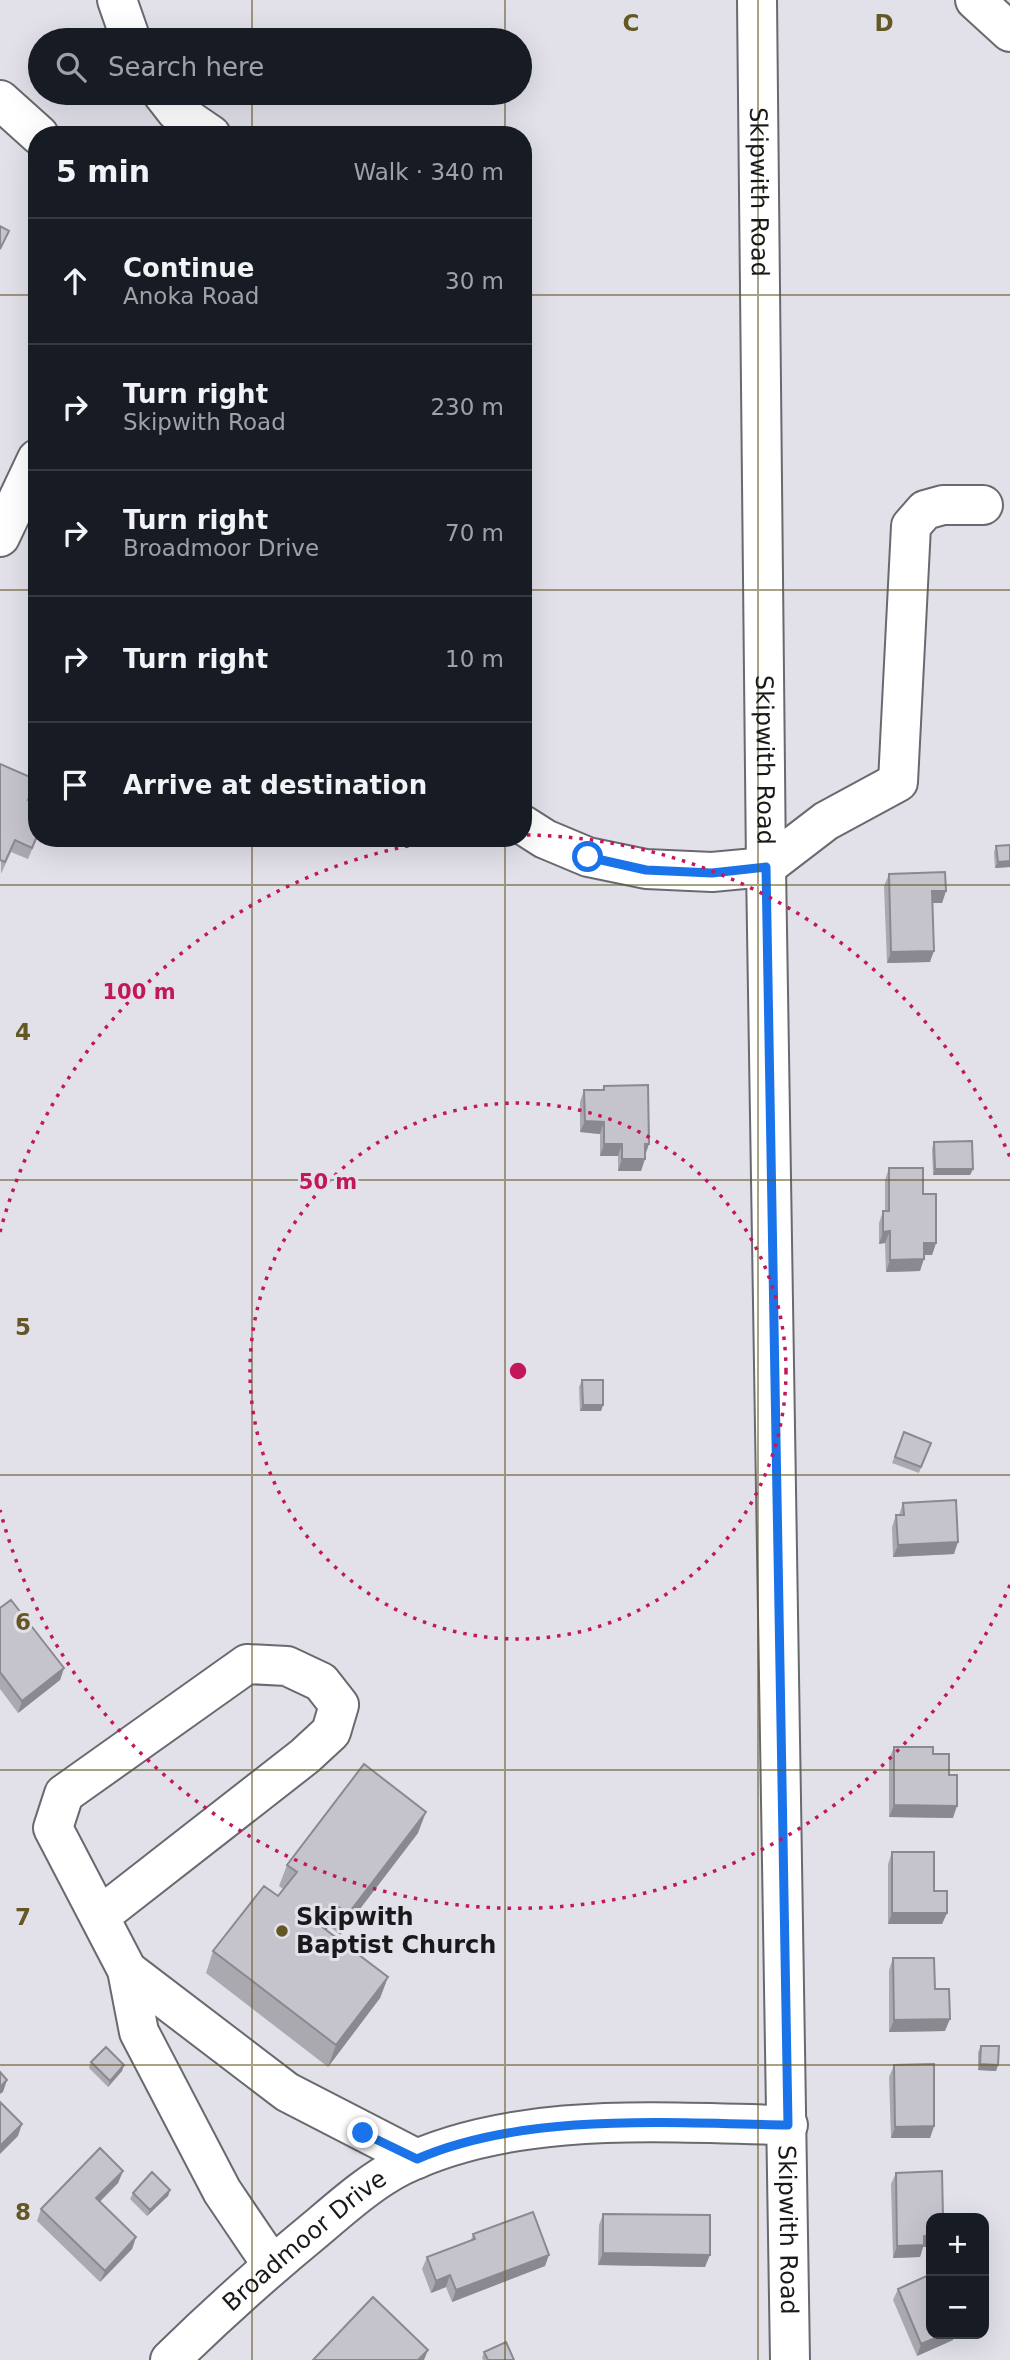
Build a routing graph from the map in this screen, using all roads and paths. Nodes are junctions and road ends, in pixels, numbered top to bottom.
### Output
1 (117, 0) edge
2 (757, 0) edge
3 (975, 0) edge
4 (127, 28) edge
5 (1010, 32) edge
6 (0, 100) edge
7 (171, 105) edge
8 (29, 126) edge
9 (195, 126) edge
10 (28, 478) edge
11 (983, 505) dead end
12 (0, 537) edge
13 (532, 831) edge
14 (766, 867) junction
15 (100, 1916) junction
16 (127, 1970) junction
17 (788, 2125) junction
18 (417, 2159) junction
19 (272, 2265) junction
20 (170, 2360) edge
21 (790, 2360) edge

1 - 4 main road
2 - 14 main road, Skipwith Road
3 - 5 main road
6 - 8 main road
7 - 9 main road
10 - 12 main road
11 - 14 main road
13 - 14 main road
14 - 17 main road, Skipwith Road
15 - 15 main road
15 - 16 main road
16 - 18 main road
16 - 19 main road
17 - 18 main road, Broadmoor Drive
17 - 21 main road, Skipwith Road
18 - 19 main road, Broadmoor Drive
19 - 20 main road, Broadmoor Drive

